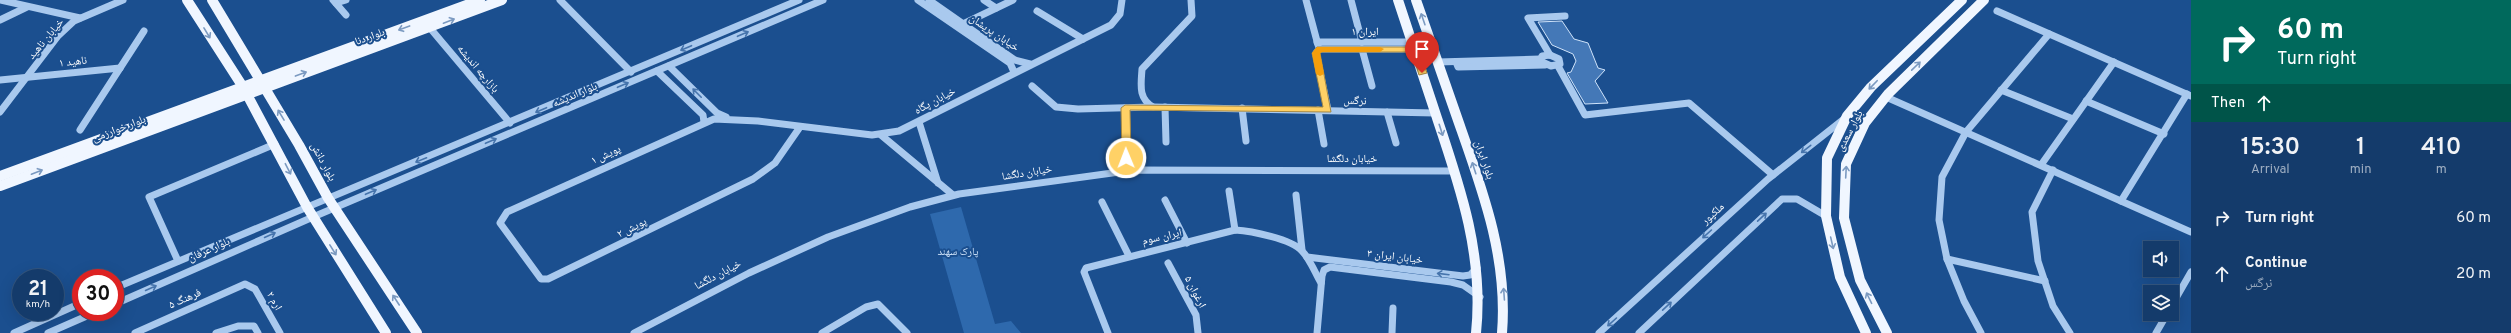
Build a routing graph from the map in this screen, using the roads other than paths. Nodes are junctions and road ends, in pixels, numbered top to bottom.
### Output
1 (0, 0) edge
2 (123, 0) edge
3 (187, 0) edge
4 (212, 0) edge
5 (346, 0) edge
6 (480, 0) edge
7 (502, 0) edge
8 (560, 0) edge
9 (800, 0) edge
10 (822, 0) edge
11 (918, 0) edge
12 (928, 0) edge
13 (984, 0) edge
14 (1012, 0) edge
15 (1122, 0) edge
16 (1191, 0) edge
17 (1306, 0) edge
18 (1351, 0) edge
19 (1398, 0) edge
20 (1416, 0) edge
21 (1962, 0) edge
22 (1984, 0) edge
23 (335, 2) edge
24 (27, 7) junction
25 (996, 8) junction
26 (1037, 11) dead end
27 (1996, 11) dead end
28 (346, 15) dead end
29 (1565, 16) dead end
30 (80, 18) junction
31 (0, 20) edge
32 (963, 24) junction
33 (430, 28) junction
34 (144, 31) dead end
35 (2049, 34) junction
36 (1083, 39) junction
37 (1317, 42) junction
38 (1362, 46) junction
39 (1414, 46) junction
40 (1320, 49) junction
41 (1550, 55) junction
42 (1540, 59) junction
43 (1438, 62) junction
44 (1456, 62) junction
45 (2114, 62) junction
46 (1030, 64) junction
47 (1545, 65) junction
48 (669, 66) junction
49 (1558, 66) junction
50 (120, 68) junction
51 (657, 71) junction
52 (631, 72) junction
53 (1014, 72) junction
54 (27, 77) junction
55 (0, 80) edge
56 (262, 84) junction
57 (1032, 86) dead end
58 (1372, 86) dead end
59 (2001, 90) junction
60 (244, 91) junction
61 (2189, 95) edge
62 (1886, 97) junction
63 (2086, 102) junction
64 (1153, 107) junction
65 (1165, 107) junction
66 (1125, 108) junction
67 (1242, 108) junction
68 (1318, 110) junction
69 (1328, 110) junction
70 (0, 112) edge
71 (1387, 112) junction
72 (1435, 113) junction
73 (1847, 116) junction
74 (726, 118) junction
75 (2073, 119) junction
76 (704, 122) junction
77 (920, 122) junction
78 (510, 124) junction
79 (800, 127) junction
80 (80, 130) dead end
81 (1966, 132) junction
82 (2164, 134) junction
83 (881, 135) junction
84 (1246, 141) dead end
85 (1166, 142) dead end
86 (1396, 143) dead end
87 (275, 144) junction
88 (1324, 144) dead end
89 (1126, 158) dead end
90 (2041, 165) junction
91 (2053, 170) junction
92 (1454, 171) junction
93 (1773, 175) junction
94 (0, 176) edge
95 (938, 184) junction
96 (0, 186) edge
97 (1229, 191) dead end
98 (953, 195) junction
99 (1296, 195) dead end
100 (328, 198) junction
101 (1165, 200) dead end
102 (2121, 201) junction
103 (1102, 202) dead end
104 (307, 207) junction
105 (335, 207) junction
106 (518, 207) joint
107 (1826, 216) junction
108 (313, 217) junction
109 (1235, 230) junction
110 (2191, 232) edge
111 (1187, 243) junction
112 (1304, 254) junction
113 (1129, 256) junction
114 (1947, 259) junction
115 (178, 261) junction
116 (1168, 263) dead end
117 (1478, 266) junction
118 (2191, 272) edge
119 (1321, 279) junction
120 (2045, 281) junction
121 (124, 284) edge
122 (245, 284) joint
123 (2179, 293) edge
124 (1480, 297) junction
125 (124, 300) edge
126 (72, 307) edge
127 (1393, 308) dead end
128 (75, 321) edge
129 (2163, 321) edge
130 (256, 330) edge
131 (14, 333) edge
132 (48, 333) edge
133 (134, 333) edge
134 (216, 333) edge
135 (280, 333) edge
136 (386, 333) edge
137 (417, 333) edge
138 (634, 333) edge
139 (822, 333) edge
140 (907, 333) edge
141 (1108, 333) edge
142 (1198, 333) edge
143 (1317, 333) edge
144 (1392, 333) edge
145 (1476, 333) edge
146 (1502, 333) edge
147 (1599, 333) edge
148 (1639, 333) edge
149 (1866, 333) edge
150 (1887, 333) edge
151 (1981, 333) edge
152 (2070, 333) edge
153 (2156, 333) edge

1 - 24 street
2 - 30 street, خیابان ناهید
3 -> 60 main road
4 - 56 main road, بلوار دانش
5 - 23 street
6 -> 56 main road, بلوار دنا
33 -> 7 main road, بلوار دنا
8 - 52 street
9 -> 52 street, بلوار اندیشه
48 -> 10 street, بلوار اندیشه
11 - 53 street, خیابان پریشان
12 - 32 street, خیابان پریشان
13 - 25 street
14 - 25 street
15 - 36 street, خیابان پگاه
16 - 64 street
17 - 37 street
18 - 38 street
19 - 39 main road
43 -> 20 main road, بلوار ایران
21 -> 73 main road, بلوار سعدی
62 -> 22 main road, بلوار سعدی
23 - 28 street
24 - 30 street
24 - 31 street
25 - 32 street
26 - 36 street
27 - 35 street
29 - 41 street
30 - 54 street, خیابان ناهید
32 - 46 street, خیابان پریشان
56 -> 33 main road, بلوار دنا
33 - 78 street, بازارچه اندیشه
34 - 50 street
35 - 45 street
35 - 59 street
36 - 46 street, خیابان پگاه
37 - 38 street, ایران ۱
37 - 40 street
38 - 39 street, ایران ۱
38 - 40 street, ایران ۱
38 - 58 street
39 - 72 main road
40 - 69 street
41 - 42 street
41 - 49 street
42 - 44 street
42 - 47 street
43 - 44 street
146 -> 43 main road, بلوار ایران
44 - 47 street
45 - 61 street
45 - 63 street
46 - 53 street, خیابان پگاه
47 - 49 street
48 - 51 street, بلوار اندیشه
74 -> 48 street, خیابان پگاه
49 - 93 street
50 - 54 street, ناهید ۱
50 - 80 street
51 - 76 street
105 -> 51 street, بلوار اندیشه
52 -> 78 street, بلوار اندیشه
53 - 77 street, خیابان پگاه
54 - 55 street, ناهید ۱
54 - 70 street, خیابان ناهید
56 - 60 main road, بلوار دنا
100 -> 56 main road, بلوار دانش
57 - 66 street, نرگس
59 - 75 street
59 - 81 street
60 - 87 main road
60 - 94 main road, بلوار خوارزمی
96 -> 60 main road, بلوار خوارزمی
61 - 82 street
62 - 81 street
150 -> 62 main road, بلوار سعدی
63 - 75 street
63 - 82 street
64 - 65 street, نرگس
64 - 66 street, نرگس
65 - 67 street, نرگس
65 - 85 street
66 - 89 street
67 - 68 street, نرگس
67 - 84 street
68 - 69 street, نرگس
68 - 88 street
69 - 71 street, نرگس
71 - 72 street, نرگس
71 - 86 street
72 -> 92 main road
73 -> 93 street, ملکپور
73 - 107 main road, بلوار سعدی
74 - 76 street, خیابان پگاه
74 - 79 street, خیابان پگاه
75 - 90 street
76 - 106 street, پویش ۱
77 - 83 street, خیابان پگاه
77 - 95 street
78 -> 100 street, بلوار اندیشه
79 - 83 street, خیابان پگاه
79 - 106 street, پویش ۲
81 - 90 street
81 - 114 street
82 - 102 street
83 - 95 street
87 -> 104 main road
87 - 115 street
90 - 91 street
91 - 102 street
91 - 120 street
92 - 98 street, خیابان دلگشا
92 - 117 main road
93 -> 147 street, ملکپور
95 - 98 street
97 - 109 street
98 - 138 street, خیابان دلگشا
99 - 112 street
100 - 104 street, بلوار عرفان
100 - 105 main road, بلوار دانش
101 - 111 street
102 - 110 street
103 - 113 street
104 - 108 main road
104 - 115 street, بلوار عرفان
105 - 108 street, بلوار اندیشه
137 -> 105 main road, بلوار دانش
148 -> 107 street
107 -> 149 main road, بلوار سعدی
125 -> 108 street, بلوار عرفان
108 -> 136 main road
109 - 111 street, ایران سوم
109 - 112 street, ایران سوم
111 - 113 street, ایران سوم
117 -> 112 street, خیابان ایران ۳
112 - 119 street
113 - 141 street, ایران سوم
114 - 120 street
114 - 151 street
115 - 121 street, بلوار عرفان
116 - 142 street, ارغوان ۵
117 - 124 main road
118 - 123 street
119 - 124 street, خیابان ایران ۳
119 - 143 street
120 - 152 street
122 - 133 street, فرهنگ ۵
122 - 135 street, ارم ۲
124 - 145 main road
126 - 131 street
127 - 144 street
128 - 132 street
129 - 153 street
130 - 134 street
139 - 140 street

